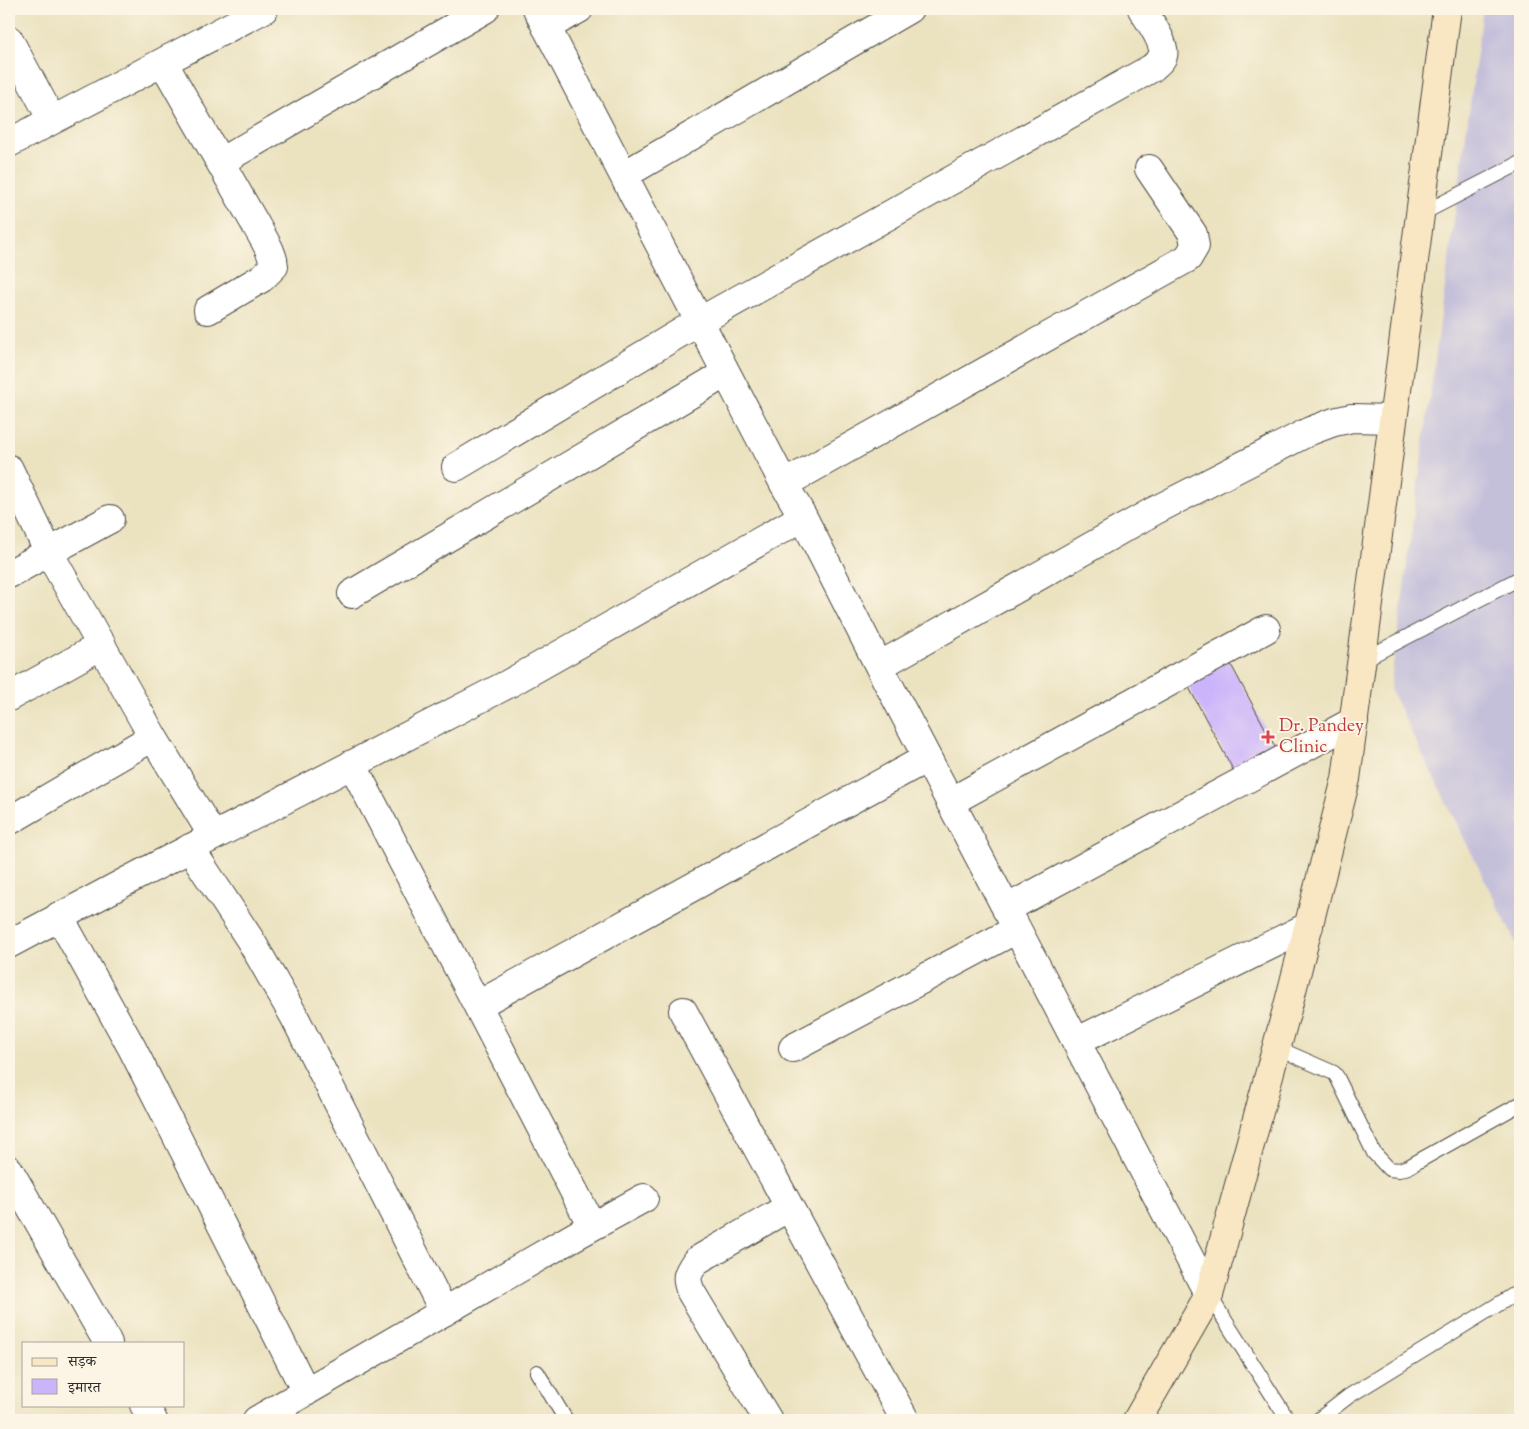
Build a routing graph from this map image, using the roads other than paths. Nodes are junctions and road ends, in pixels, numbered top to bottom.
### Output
1 (264, 9) edge
2 (485, 9) edge
3 (579, 9) edge
4 (909, 9) edge
5 (1142, 9) edge
6 (1447, 9) edge
7 (542, 18) edge
8 (9, 40) edge
9 (163, 62) junction
10 (52, 120) junction
11 (9, 143) edge
12 (220, 162) junction
13 (1520, 162) edge
14 (1149, 169) dead end
15 (624, 175) junction
16 (1420, 215) junction
17 (208, 310) dead end
18 (700, 321) junction
19 (726, 373) junction
20 (1393, 419) junction
21 (456, 467) dead end
22 (9, 468) edge
23 (784, 484) junction
24 (803, 517) junction
25 (110, 519) dead end
26 (48, 552) junction
27 (9, 574) edge
28 (1520, 578) edge
29 (352, 594) dead end
30 (1266, 629) dead end
31 (102, 645) junction
32 (1361, 661) junction
33 (879, 666) junction
34 (9, 697) edge
35 (1354, 721) junction
36 (153, 737) junction
37 (927, 758) junction
38 (352, 764) junction
39 (950, 802) junction
40 (9, 822) edge
41 (202, 842) junction
42 (59, 916) junction
43 (1012, 919) junction
44 (1309, 926) junction
45 (9, 944) edge
46 (478, 1005) junction
47 (683, 1012) dead end
48 (1076, 1042) junction
49 (793, 1048) dead end
50 (1277, 1048) junction
51 (1520, 1104) edge
52 (9, 1170) edge
53 (644, 1198) dead end
54 (789, 1207) junction
55 (592, 1226) junction
56 (1520, 1291) edge
57 (1209, 1295) junction
58 (444, 1312) junction
59 (107, 1342) edge
60 (537, 1372) dead end
61 (306, 1392) junction
62 (145, 1406) edge
63 (153, 1420) edge
64 (257, 1420) edge
65 (566, 1420) edge
66 (768, 1420) edge
67 (905, 1420) edge
68 (1137, 1420) edge
69 (1288, 1420) edge
70 (1318, 1420) edge

1 - 9 street
2 - 12 street
3 - 7 street
4 - 15 street
5 - 18 street
6 - 16 street
7 - 15 street
8 - 10 street
9 - 10 street
9 - 12 street
10 - 11 street
12 - 17 street
13 - 16 lane
14 - 23 street
15 - 18 street
16 - 20 street
18 - 19 street
18 - 21 street
19 - 23 street
19 - 29 street
20 - 32 street
20 - 33 street
22 - 26 street
23 - 24 street
24 - 33 street
24 - 38 street
25 - 26 street
26 - 27 street
26 - 31 street
28 - 32 lane
30 - 39 street
31 - 34 street
31 - 36 street
32 - 35 street
33 - 37 street
35 - 43 street
35 - 44 street
36 - 40 street
36 - 41 street
37 - 39 street
37 - 46 street
38 - 41 street
38 - 46 street
39 - 43 street
41 - 42 street
41 - 58 street
42 - 45 street
42 - 61 street
43 - 48 street
43 - 49 street
44 - 48 street
44 - 50 street
46 - 55 street
47 - 54 street
48 - 57 street
50 - 51 lane
50 - 57 street
52 - 59 street
53 - 55 street
54 - 66 street
54 - 67 street
55 - 58 street
56 - 70 lane
57 - 68 street
57 - 69 lane
58 - 61 street
60 - 65 lane
61 - 64 street
62 - 63 street

